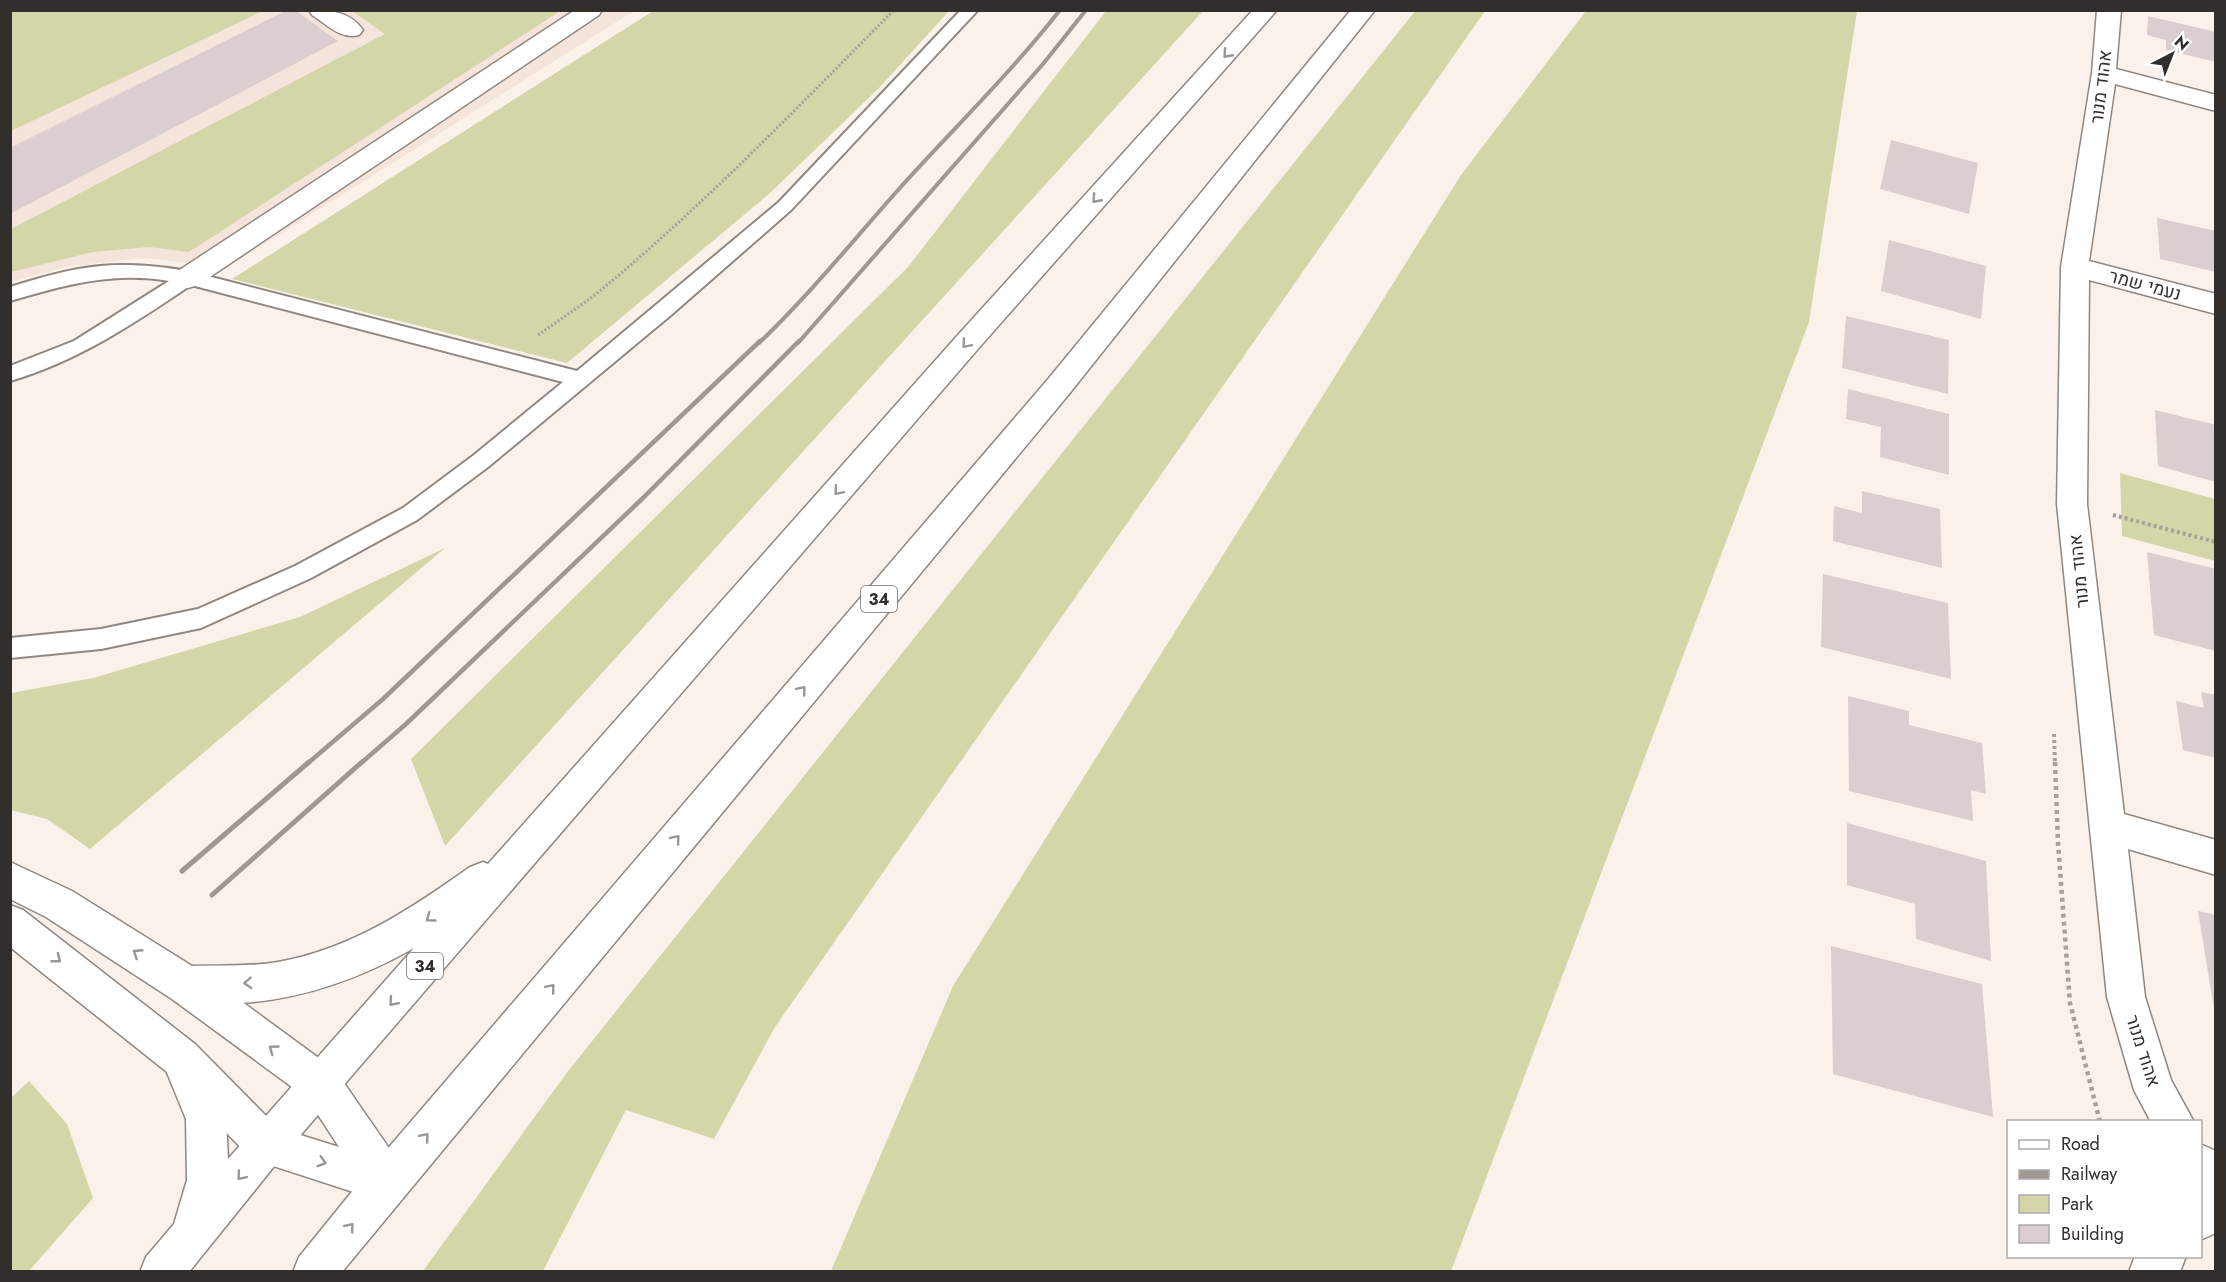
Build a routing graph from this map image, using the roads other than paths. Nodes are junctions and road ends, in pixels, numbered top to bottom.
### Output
1 (320, 10) edge
2 (591, 10) edge
3 (970, 10) edge
4 (1266, 10) edge
5 (1364, 10) edge
6 (2109, 10) edge
7 (351, 30) dead end
8 (2104, 73) junction
9 (2216, 103) edge
10 (2075, 267) junction
11 (188, 278) junction
12 (10, 294) edge
13 (2216, 304) edge
14 (10, 374) edge
15 (579, 379) junction
16 (10, 648) edge
17 (2106, 826) junction
18 (528, 847) junction
19 (2216, 858) edge
20 (10, 880) edge
21 (10, 923) edge
22 (186, 986) junction
23 (181, 1058) junction
24 (321, 1084) junction
25 (2173, 1120) edge
26 (266, 1145) junction
27 (2202, 1167) edge
28 (387, 1182) junction
29 (2216, 1188) edge
30 (2216, 1204) edge
31 (2202, 1217) edge
32 (189, 1238) junction
33 (2164, 1258) edge
34 (161, 1272) edge
35 (314, 1272) edge
36 (2150, 1272) edge

1 - 7 main road
2 - 11 main road
3 - 15 lane
4 -> 18 main road, 34
28 -> 5 main road, 34
6 - 8 main road, אהוד מנור
8 - 9 main road
8 - 10 main road, אהוד מנור
10 - 13 main road, נעמי שמר
10 - 17 main road, אהוד מנור
11 - 12 lane
11 - 14 lane
11 - 15 lane
15 - 16 lane
17 - 19 main road
17 - 25 main road, אהוד מנור
18 -> 22 main road
18 -> 24 main road, 34
22 -> 20 main road
21 -> 23 main road
24 -> 22 main road
23 - 26 main road
23 - 32 main road
24 - 26 main road, 34
24 - 28 main road
26 -> 28 main road
26 -> 32 main road, 34
27 - 29 main road
35 -> 28 main road, 34
30 - 31 main road
32 - 34 main road, 34
33 - 36 main road

